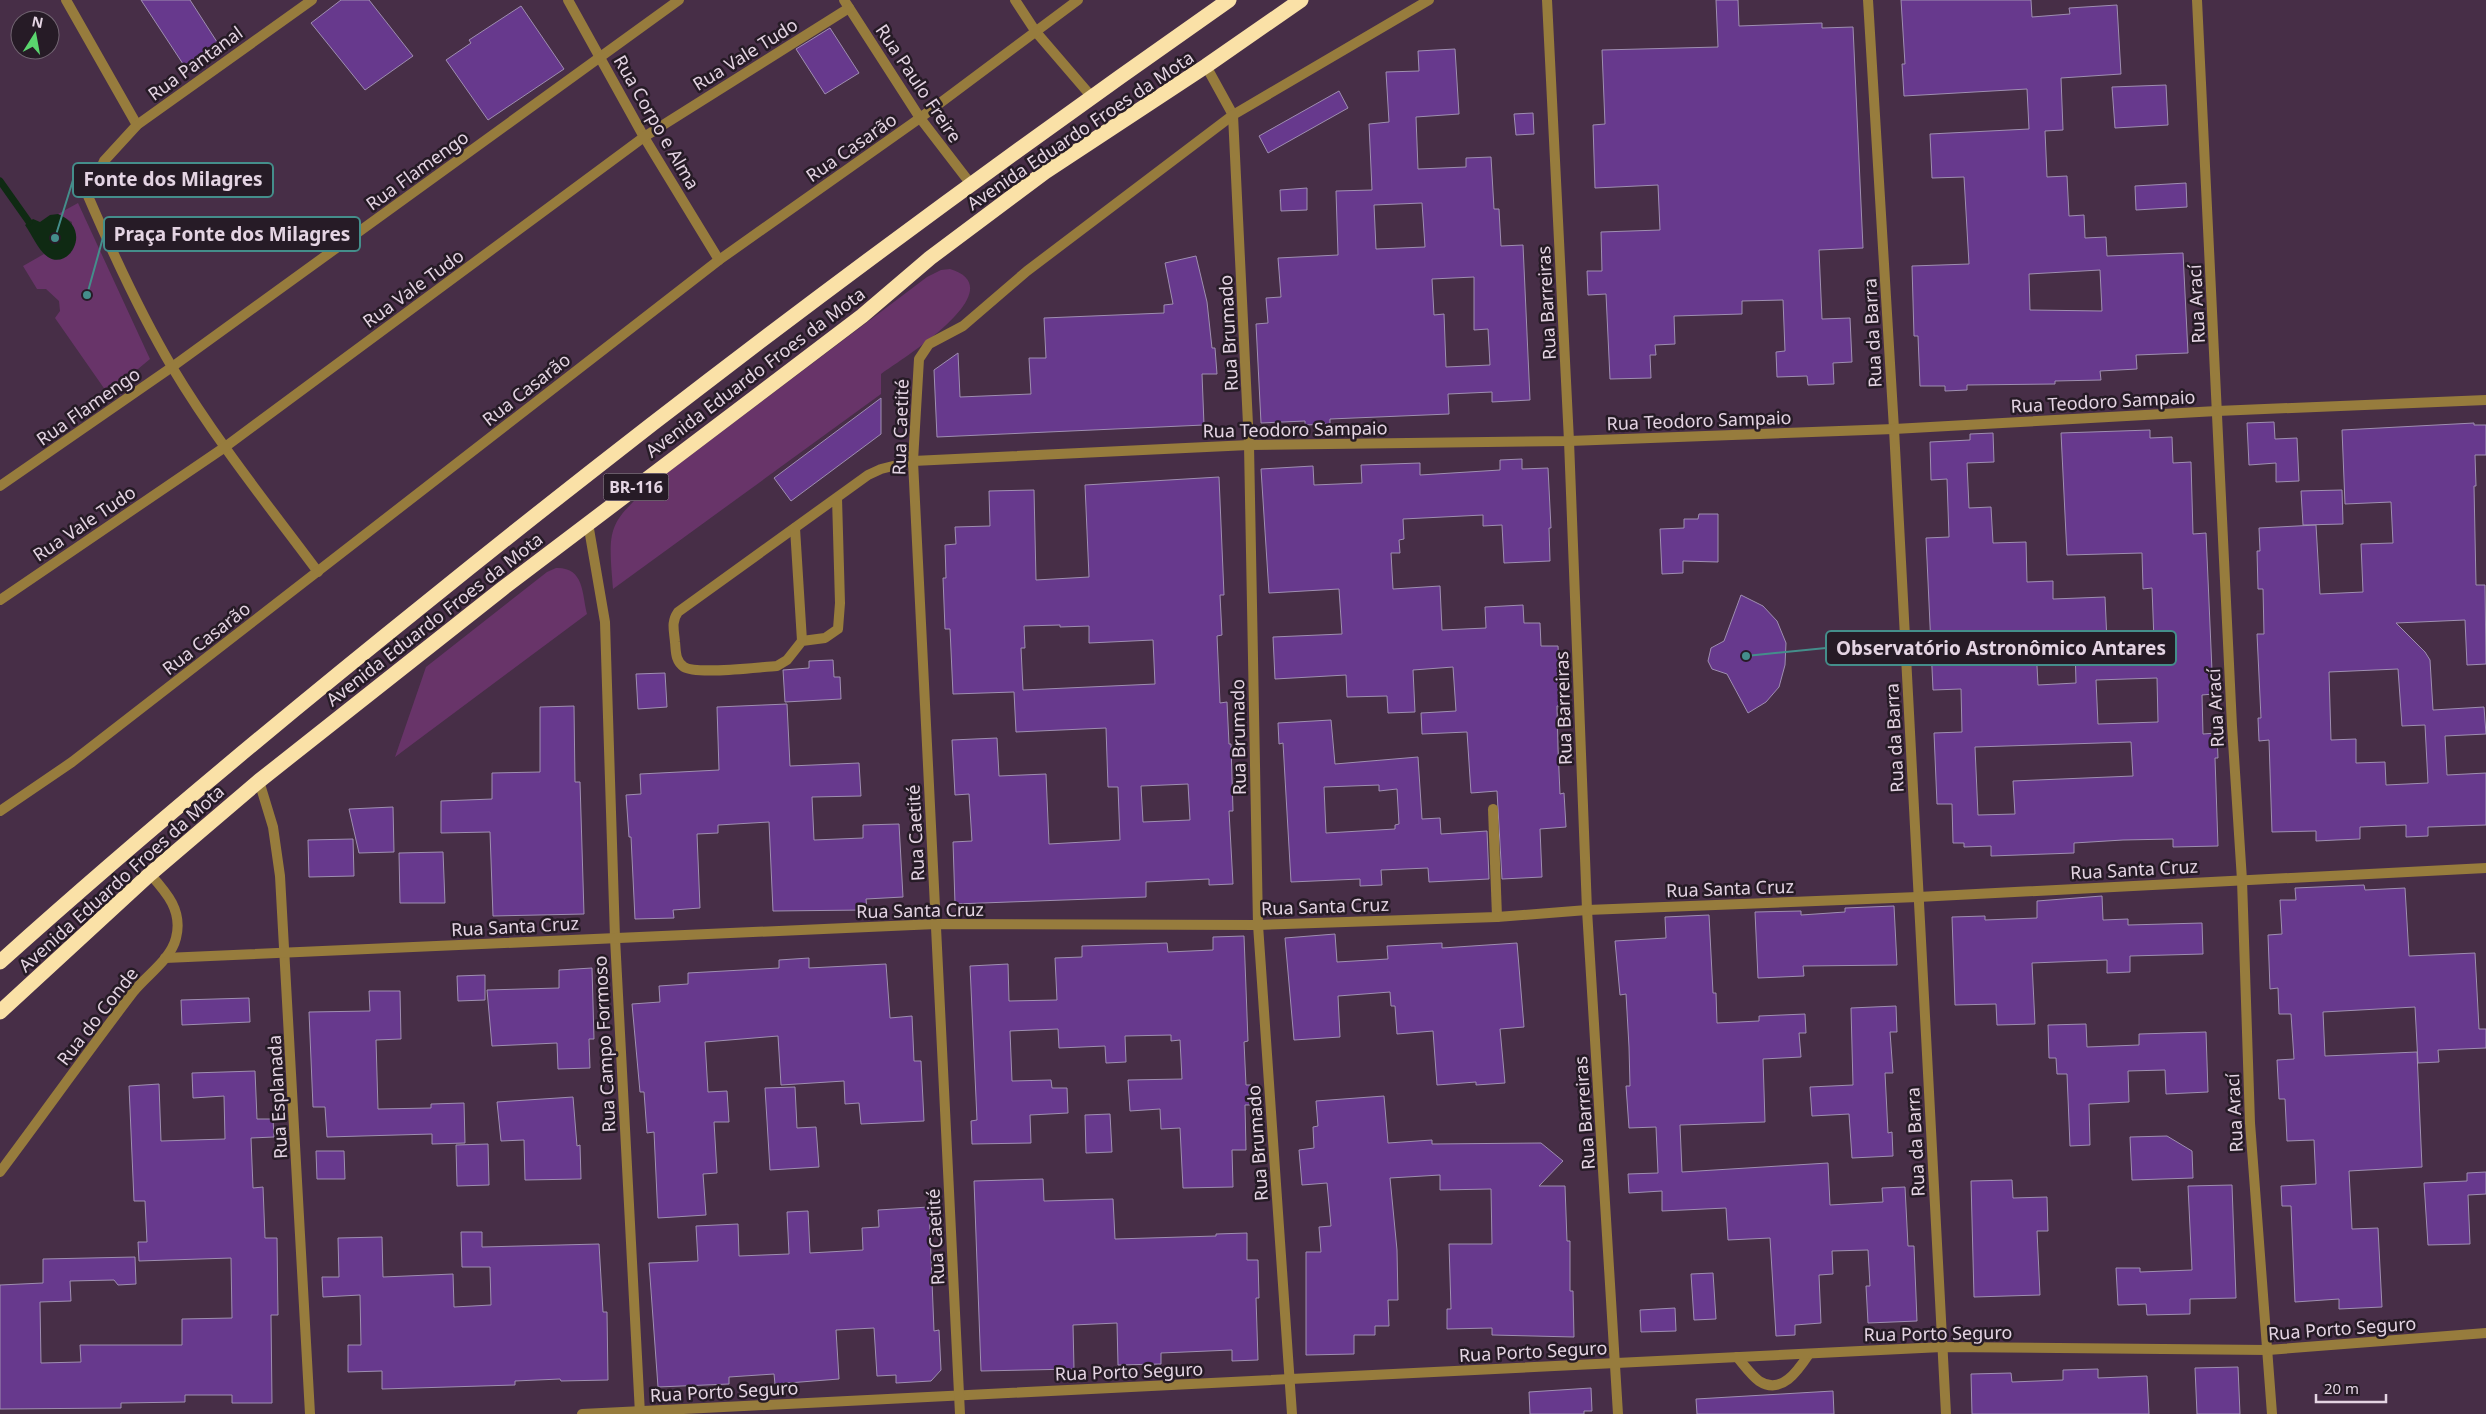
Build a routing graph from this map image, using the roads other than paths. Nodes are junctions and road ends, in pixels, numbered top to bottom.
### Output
1 (66, 0) edge
2 (312, 0) edge
3 (568, 0) edge
4 (679, 0) edge
5 (1015, 0) edge
6 (1078, 0) edge
7 (1229, 0) edge
8 (1301, 0) edge
9 (1428, 0) edge
10 (1547, 0) edge
11 (1868, 0) edge
12 (2197, 0) edge
13 (846, 4) edge
14 (1036, 32) junction
15 (602, 57) junction
16 (1206, 66) junction
17 (1091, 96) junction
18 (1233, 115) junction
19 (920, 118) junction
20 (137, 125) junction
21 (644, 137) junction
22 (970, 184) junction
23 (719, 260) junction
24 (172, 367) junction
25 (2486, 400) edge
26 (2217, 411) junction
27 (1894, 429) junction
28 (1569, 441) junction
29 (1250, 445) junction
30 (225, 447) junction
31 (913, 461) junction
32 (0, 486) edge
33 (837, 498) junction
34 (588, 523) junction
35 (795, 528) junction
36 (318, 572) junction
37 (0, 600) edge
38 (802, 640) junction
39 (259, 781) junction
40 (1493, 809) dead end
41 (0, 811) edge
42 (2486, 868) edge
43 (150, 874) junction
44 (2242, 880) junction
45 (1918, 897) junction
46 (1587, 910) junction
47 (1497, 917) junction
48 (936, 924) junction
49 (1258, 925) junction
50 (615, 938) junction
51 (286, 953) junction
52 (165, 958) junction
53 (0, 962) edge
54 (0, 1012) edge
55 (0, 1172) edge
56 (2486, 1333) edge
57 (1942, 1347) junction
58 (2268, 1350) junction
59 (1809, 1354) junction
60 (1737, 1357) junction
61 (1616, 1363) junction
62 (1290, 1381) junction
63 (958, 1395) junction
64 (640, 1413) edge
65 (310, 1414) edge
66 (582, 1414) edge
67 (960, 1414) edge
68 (1292, 1414) edge
69 (1618, 1414) edge
70 (1946, 1414) edge
71 (2272, 1414) edge

1 - 20 street
2 - 20 street, Rua Pantanal
3 - 15 street, Rua Corpo e Alma
4 - 15 street, Rua Flamengo
5 - 14 street
6 - 14 street, Rua Casarão
7 - 17 highway, Avenida Eduardo Froes da Mota
8 - 16 highway, Avenida Eduardo Froes da Mota / BR-116
9 - 18 street, Rua Caetité
10 - 28 street, Rua Barreiras
11 - 27 street, Rua da Barra
12 - 26 street, Rua Arací
13 - 19 street, Rua Paulo Freire
13 - 21 street, Rua Vale Tudo
14 - 17 street
14 - 19 street, Rua Casarão
15 - 21 street, Rua Corpo e Alma
15 - 24 street, Rua Flamengo
16 - 18 street, Rua Brumado
16 - 34 highway, Avenida Eduardo Froes da Mota / BR-116
17 - 22 highway, Avenida Eduardo Froes da Mota
18 - 29 street, Rua Brumado
18 - 31 street, Rua Caetité
19 - 22 street, Rua Paulo Freire
19 - 23 street, Rua Casarão
20 - 24 street, Rua Pantanal
21 - 23 street, Rua Corpo e Alma
21 - 30 street, Rua Vale Tudo
22 - 53 highway, Avenida Eduardo Froes da Mota
23 - 36 street, Rua Casarão
24 - 30 street
24 - 32 street, Rua Flamengo
25 - 26 street, Rua Teodoro Sampaio
26 - 27 street, Rua Teodoro Sampaio
26 - 44 street, Rua Arací
27 - 28 street, Rua Teodoro Sampaio
27 - 45 street, Rua da Barra
28 - 29 street, Rua Teodoro Sampaio
28 - 46 street, Rua Barreiras
29 - 31 street, Rua Teodoro Sampaio
29 - 49 street, Rua Brumado
30 - 36 street
30 - 37 street, Rua Vale Tudo
31 - 33 street, Rua Teodoro Sampaio
31 - 48 street, Rua Caetité
33 - 35 street, Rua Teodoro Sampaio
33 - 38 street
34 - 39 highway, Avenida Eduardo Froes da Mota / BR-116
34 - 50 street, Rua Campo Formoso
35 - 38 street
35 - 38 street, Rua Teodoro Sampaio
36 - 41 street, Rua Casarão
39 - 43 highway, Avenida Eduardo Froes da Mota / BR-116
39 - 51 street, Rua Esplanada
40 - 47 street
42 - 44 street, Rua Santa Cruz
43 - 52 street, Rua do Conde
43 - 54 highway, Avenida Eduardo Froes da Mota / BR-116
44 - 45 street, Rua Santa Cruz
44 - 58 street, Rua Arací
45 - 46 street, Rua Santa Cruz
45 - 57 street, Rua da Barra
46 - 47 street, Rua Santa Cruz
46 - 61 street, Rua Barreiras
47 - 49 street, Rua Santa Cruz
48 - 49 street, Rua Santa Cruz
48 - 50 street, Rua Santa Cruz
48 - 63 street, Rua Caetité
49 - 62 street, Rua Brumado
50 - 51 street, Rua Santa Cruz
50 - 64 street, Rua Campo Formoso
51 - 52 street, Rua Santa Cruz
51 - 65 street, Rua Esplanada
52 - 55 street, Rua do Conde
56 - 58 street, Rua Porto Seguro
57 - 58 street, Rua Porto Seguro
57 - 59 street, Rua Porto Seguro
57 - 70 street, Rua da Barra
58 - 71 street, Rua Arací
59 - 60 street, Rua Porto Seguro
59 - 60 street
60 - 61 street, Rua Porto Seguro
61 - 62 street, Rua Porto Seguro
61 - 69 street, Rua Barreiras
62 - 63 street, Rua Porto Seguro
62 - 68 street, Rua Brumado
63 - 64 street, Rua Porto Seguro
63 - 67 street, Rua Caetité
64 - 66 street, Rua Porto Seguro

